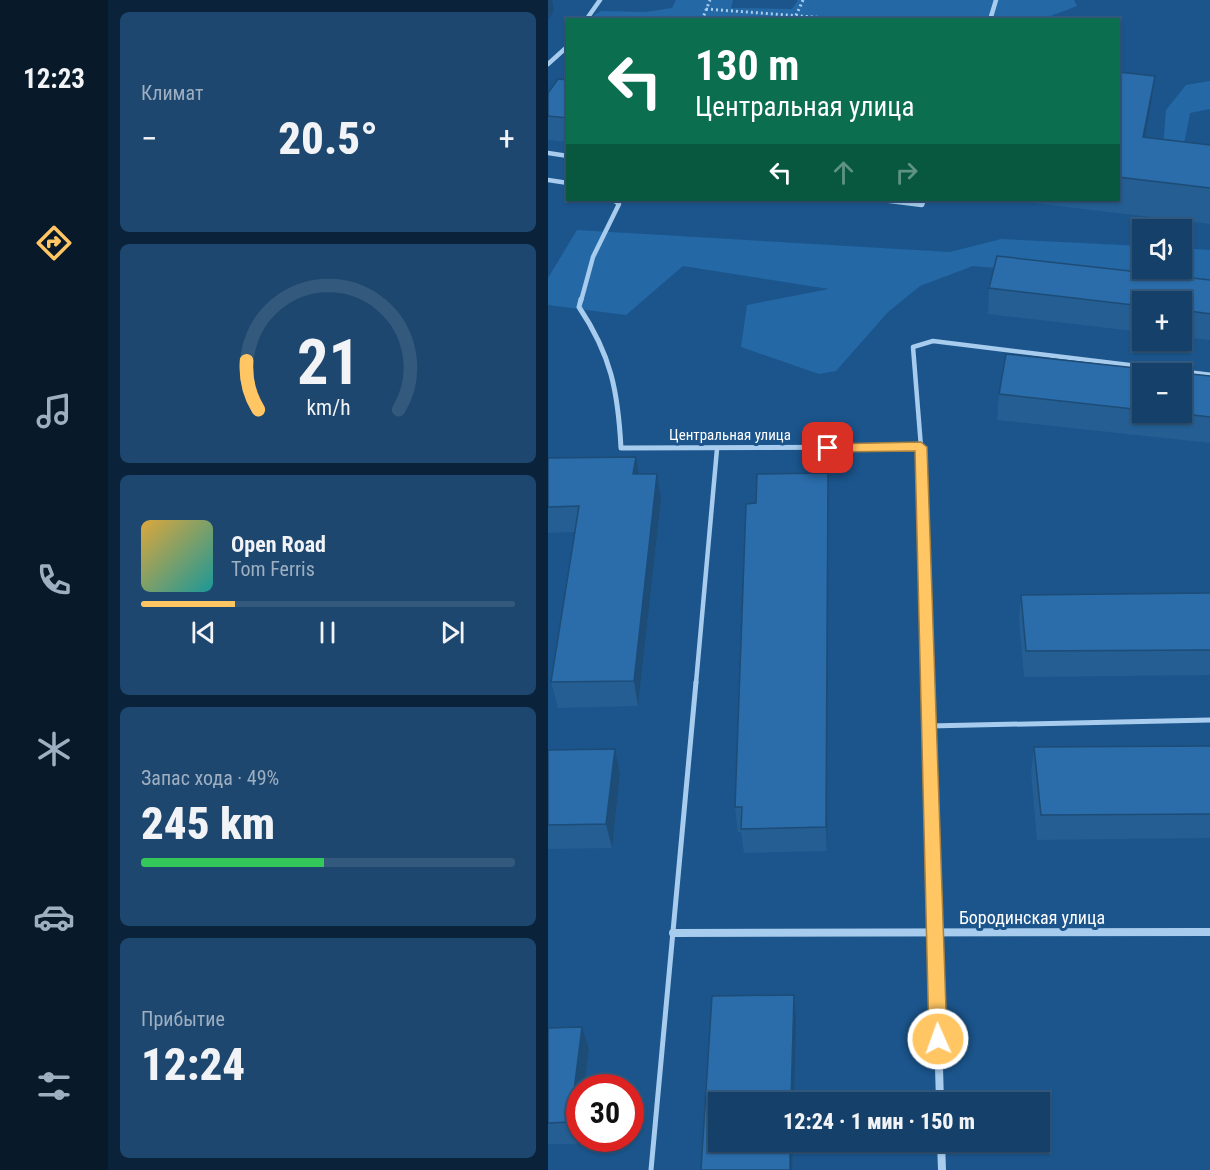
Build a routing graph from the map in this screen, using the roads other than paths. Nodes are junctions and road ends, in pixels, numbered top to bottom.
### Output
1 (600, 0) edge
2 (996, 0) edge
3 (587, 18) edge
4 (991, 18) edge
5 (566, 49) edge
6 (548, 64) edge
7 (548, 153) edge
8 (566, 156) edge
9 (548, 180) edge
10 (566, 183) edge
11 (614, 201) edge
12 (890, 201) edge
13 (924, 201) edge
14 (1211, 375) edge
15 (921, 447) junction
16 (717, 449) junction
17 (1211, 720) edge
18 (929, 726) junction
19 (1211, 932) edge
20 (673, 933) junction
21 (935, 933) junction
22 (940, 1092) edge
23 (941, 1152) edge
24 (651, 1170) edge
25 (942, 1170) edge

1 - 3 street
2 - 4 street
5 - 6 street
7 - 8 street
9 - 10 street
11 - 16 street, Центральная улица
12 - 13 street
14 - 15 lane
15 - 16 street, Центральная улица
15 - 18 street
16 - 20 lane
17 - 18 lane
18 - 21 street
19 - 21 street, Бородинская улица
20 - 21 street, Бородинская улица
20 - 24 lane
21 - 22 street
23 - 25 street

